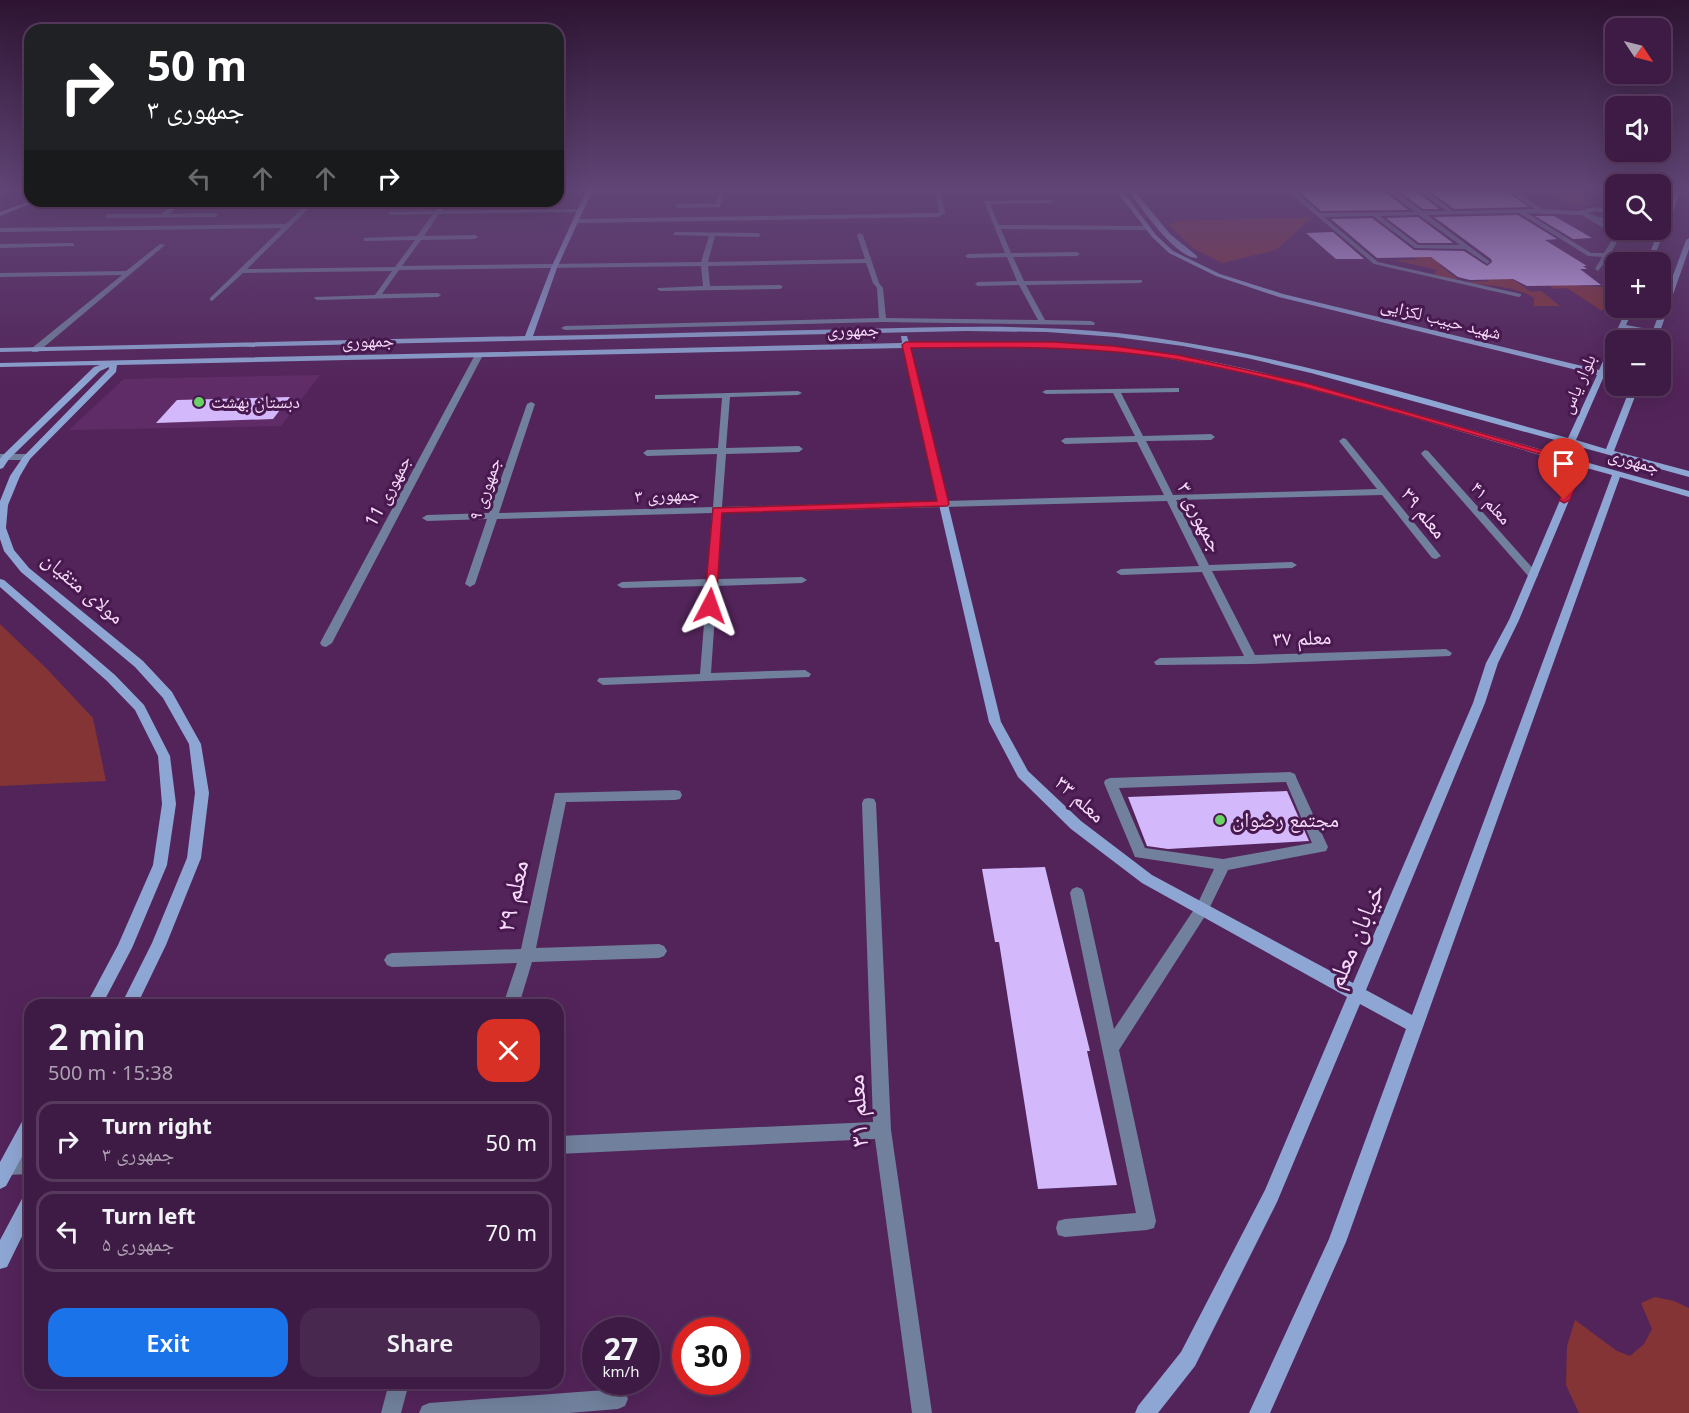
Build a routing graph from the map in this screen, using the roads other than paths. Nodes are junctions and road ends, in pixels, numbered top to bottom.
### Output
1 (149, 255) edge
2 (257, 255) edge
3 (407, 255) edge
4 (560, 255) edge
5 (706, 255) edge
6 (867, 255) edge
7 (1009, 255) junction
8 (1013, 255) edge
9 (1177, 255) edge
10 (1192, 255) edge
11 (1366, 255) edge
12 (1478, 255) edge
13 (1590, 255) edge
14 (1605, 255) edge
15 (1684, 255) edge
16 (968, 256) dead end
17 (1605, 257) edge
18 (869, 261) junction
19 (1487, 262) dead end
20 (704, 263) junction
21 (398, 268) junction
22 (554, 268) junction
23 (1598, 270) dead end
24 (240, 271) junction
25 (126, 273) junction
26 (0, 275) edge
27 (1140, 281) dead end
28 (1021, 283) junction
29 (978, 284) dead end
30 (780, 287) dead end
31 (707, 288) junction
32 (660, 289) dead end
33 (438, 295) dead end
34 (1519, 295) dead end
35 (377, 296) junction
36 (317, 298) dead end
37 (212, 299) dead end
38 (1626, 318) edge
39 (883, 320) junction
40 (1042, 321) junction
41 (801, 322) junction
42 (1091, 323) dead end
43 (1623, 326) junction
44 (565, 328) dead end
45 (902, 330) junction
46 (1621, 330) edge
47 (1634, 330) edge
48 (1657, 330) edge
49 (805, 333) junction
50 (528, 339) junction
51 (906, 345) junction
52 (129, 347) junction
53 (0, 350) edge
54 (35, 350) junction
55 (479, 355) junction
56 (113, 363) junction
57 (1605, 364) edge
58 (0, 365) edge
59 (1602, 370) junction
60 (1605, 372) edge
61 (1176, 390) dead end
62 (1116, 391) junction
63 (1046, 392) dead end
64 (798, 393) dead end
65 (726, 395) junction
66 (1631, 396) edge
67 (658, 397) dead end
68 (531, 404) dead end
69 (1211, 437) dead end
70 (1140, 439) junction
71 (1065, 441) dead end
72 (1343, 441) dead end
73 (1571, 441) junction
74 (799, 449) dead end
75 (722, 451) junction
76 (1609, 452) junction
77 (647, 453) dead end
78 (1425, 453) dead end
79 (3, 457) edge
80 (27, 457) junction
81 (1580, 463) junction
82 (0, 466) edge
83 (1617, 473) junction
84 (1689, 474) edge
85 (1384, 492) junction
86 (1689, 494) edge
87 (1169, 498) junction
88 (944, 504) junction
89 (717, 510) junction
90 (493, 516) junction
91 (427, 518) dead end
92 (1436, 556) dead end
93 (1292, 565) dead end
94 (1205, 568) junction
95 (1121, 572) dead end
96 (1533, 575) junction
97 (802, 580) dead end
98 (0, 582) edge
99 (712, 583) junction
100 (470, 584) dead end
101 (621, 585) dead end
102 (326, 643) dead end
103 (1446, 653) dead end
104 (1252, 660) junction
105 (1160, 662) dead end
106 (805, 674) dead end
107 (705, 678) junction
108 (603, 681) dead end
109 (675, 795) dead end
110 (869, 803) dead end
111 (1223, 865) junction
112 (1077, 893) dead end
113 (1202, 909) junction
114 (659, 951) dead end
115 (527, 955) junction
116 (392, 960) dead end
117 (1356, 994) junction
118 (97, 999) edge
119 (132, 999) edge
120 (513, 999) edge
121 (1416, 1026) junction
122 (1110, 1049) junction
123 (882, 1130) junction
124 (24, 1135) edge
125 (564, 1145) edge
126 (24, 1167) edge
127 (4, 1173) edge
128 (24, 1213) edge
129 (1065, 1228) dead end
130 (0, 1260) edge
131 (397, 1389) edge
132 (618, 1399) dead end
133 (391, 1413) edge
134 (429, 1413) edge
135 (922, 1413) edge
136 (1145, 1413) edge
137 (1259, 1413) edge

1 - 25 street
2 - 24 street
3 - 21 street
4 - 22 main road
5 - 20 street
6 - 18 street
7 - 8 street
7 - 16 street
7 - 28 street
9 - 59 main road, شهید حبیب لکزایی
10 - 59 main road, شهید حبیب لکزایی
11 - 34 street
12 - 19 street
13 - 14 street
15 - 48 main road
17 - 23 street
18 - 20 street
18 - 39 street
20 - 22 street
20 - 31 street
21 - 22 street
21 - 24 street
21 - 35 street
22 - 50 main road
24 - 37 street
25 - 26 street
25 - 54 street
27 - 28 street
28 - 29 street
28 - 40 street
30 - 31 street
31 - 32 street
33 - 35 street
35 - 36 street
38 - 43 main road, بلوار یاس
39 - 40 street
39 - 41 street
40 - 42 street
41 - 44 street
41 - 49 main road
43 - 46 main road, بلوار یاس
43 - 47 main road
45 - 49 main road, جمهوری
45 - 51 main road, معلم ۳۳
45 - 73 main road, جمهوری
49 - 50 main road, جمهوری
50 - 52 main road, جمهوری
51 - 55 main road, جمهوری
51 - 81 main road, جمهوری
51 - 88 main road, معلم ۳۳
52 - 54 main road, جمهوری
52 - 56 main road
53 - 54 main road, جمهوری
55 - 56 main road, جمهوری
55 - 102 street, جمهوری 11
56 - 58 main road, جمهوری
56 - 79 main road
56 - 80 main road, مولای متقیان
57 - 59 main road, بلوار یاس
59 - 60 main road, شهید حبیب لکزایی
59 - 73 main road, بلوار یاس
61 - 62 street
62 - 63 street
62 - 70 street, جمهوری ۳
64 - 65 street
65 - 67 street
65 - 75 street
66 - 76 main road
68 - 90 street, جمهوری ۹
69 - 70 street
70 - 71 street
70 - 87 street, جمهوری ۳
72 - 85 street, معلم ۳۹
73 - 76 main road, جمهوری
74 - 75 street
75 - 77 street
75 - 89 street
76 - 84 main road, جمهوری
78 - 96 street, معلم ۴۱
79 - 80 street
79 - 82 main road
80 - 119 main road, مولای متقیان
81 - 83 main road, جمهوری
81 - 96 main road, خیابان معلم
83 - 86 main road, جمهوری
83 - 121 main road
85 - 87 street, جمهوری ۳
85 - 92 street, معلم ۳۹
87 - 88 street, جمهوری ۳
87 - 94 street, جمهوری ۳
88 - 89 street, جمهوری ۳
88 - 113 main road, معلم ۳۳
89 - 90 street, جمهوری ۳
89 - 99 street
90 - 91 street, جمهوری ۳
90 - 100 street, جمهوری ۹
93 - 94 street
94 - 95 street
94 - 104 street, جمهوری ۳
96 - 117 main road, خیابان معلم
97 - 99 street
98 - 118 main road
99 - 101 street
99 - 107 street
103 - 104 street, معلم ۳۷
104 - 105 street, معلم ۳۷
106 - 107 street
107 - 108 street
109 - 115 street, معلم ۲۹
110 - 123 street, معلم ۳۱
111 - 111 street
111 - 113 street
112 - 122 street
113 - 117 main road, معلم ۳۳
113 - 122 street
114 - 115 street
115 - 116 street
115 - 120 street, معلم ۲۹
117 - 121 main road, معلم ۳۳
117 - 136 main road, خیابان معلم
121 - 137 main road
122 - 129 street
123 - 125 street
123 - 135 street, معلم ۳۱
124 - 127 main road
126 - 127 street
128 - 130 main road
131 - 133 street
132 - 134 street

